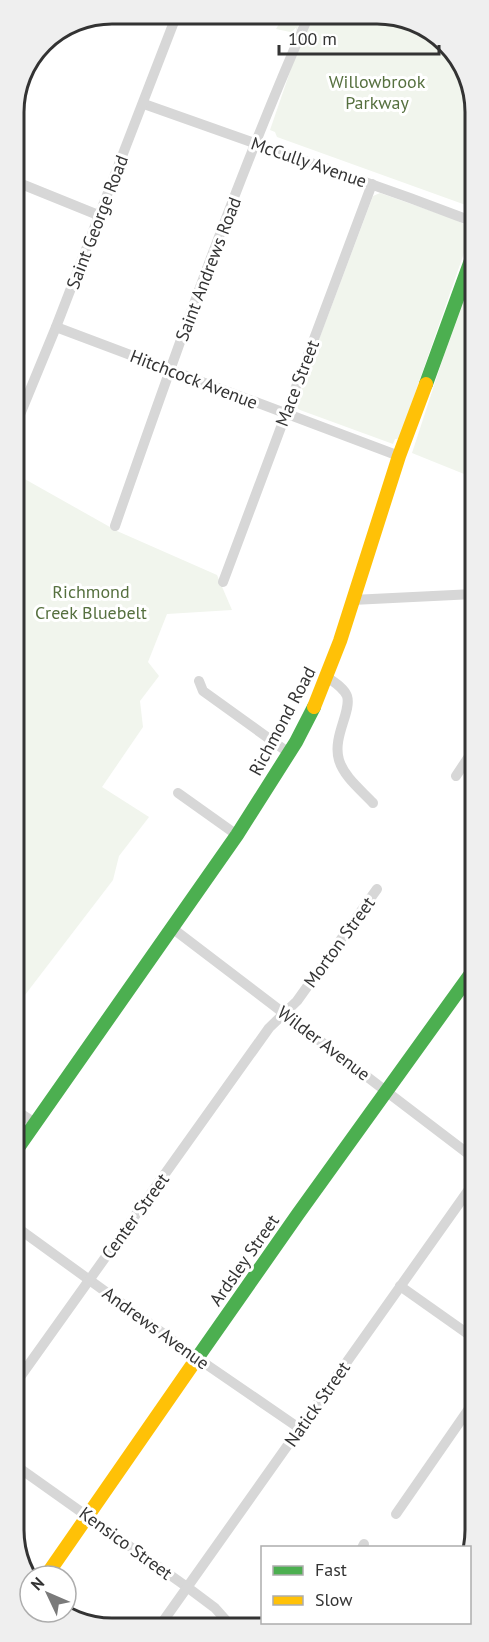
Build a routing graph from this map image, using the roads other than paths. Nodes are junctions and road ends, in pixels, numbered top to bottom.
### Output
1 (173, 24) edge
2 (305, 24) edge
3 (144, 104) junction
4 (256, 144) junction
5 (372, 184) junction
6 (24, 185) edge
7 (98, 215) junction
8 (465, 219) edge
9 (465, 276) edge
10 (56, 327) junction
11 (169, 370) junction
12 (24, 405) edge
13 (285, 414) junction
14 (399, 456) junction
15 (115, 526) dead end
16 (223, 582) dead end
17 (465, 594) edge
18 (352, 600) junction
19 (327, 677) junction
20 (199, 681) dead end
21 (289, 753) junction
22 (465, 762) edge
23 (456, 776) dead end
24 (178, 793) dead end
25 (374, 803) dead end
26 (237, 835) junction
27 (377, 890) dead end
28 (172, 928) junction
29 (465, 982) edge
30 (284, 1013) junction
31 (386, 1091) junction
32 (24, 1116) edge
33 (35, 1124) junction
34 (192, 1136) joint
35 (24, 1139) edge
36 (465, 1151) edge
37 (465, 1195) edge
38 (24, 1233) edge
39 (89, 1280) junction
40 (400, 1286) junction
41 (465, 1332) edge
42 (197, 1358) junction
43 (24, 1371) edge
44 (465, 1414) edge
45 (299, 1428) junction
46 (24, 1471) edge
47 (396, 1514) dead end
48 (88, 1516) junction
49 (54, 1564) edge
50 (187, 1587) junction
51 (165, 1618) edge
52 (224, 1618) edge

1 - 3 street, Saint George Road
2 - 4 street, Saint Andrews Road
3 - 4 street, McCully Avenue
3 - 7 street, Saint George Road
4 - 5 street, McCully Avenue
4 - 11 street, Saint Andrews Road
5 - 8 street, McCully Avenue
5 - 13 street, Mace Street
6 - 7 street
7 - 10 street, Saint George Road
9 - 14 street, Richmond Road
10 - 11 street, Hitchcock Avenue
10 - 12 street, Saint George Road
11 - 13 street, Hitchcock Avenue
11 - 15 street, Saint Andrews Road
13 - 14 street, Hitchcock Avenue
13 - 16 street, Mace Street
14 - 18 street, Richmond Road
17 - 18 street
18 - 19 street, Richmond Road
19 - 21 street, Richmond Road
19 - 25 street
20 - 21 street
21 - 26 street, Richmond Road
22 - 23 street
24 - 26 street
26 - 28 street, Richmond Road
27 - 30 street, Morton Street
28 - 30 street, Wilder Avenue
28 - 33 street, Richmond Road
29 - 31 street, Ardsley Street
30 - 31 street, Wilder Avenue
30 - 34 street, Morton Street
31 - 36 street, Wilder Avenue
31 - 42 street, Ardsley Street
32 - 33 street
33 - 35 street, Richmond Road
34 - 39 street, Center Street
37 - 40 street, Natick Street
38 - 39 street, Andrews Avenue
39 - 42 street, Andrews Avenue
39 - 43 street, Center Street
40 - 41 street
40 - 45 street, Natick Street
42 - 45 street, Andrews Avenue
42 - 48 street, Ardsley Street
44 - 47 street
45 - 50 street, Natick Street
46 - 48 street, Kensico Street
48 - 49 street, Ardsley Street
48 - 50 street, Kensico Street
50 - 51 street, Natick Street
50 - 52 street, Kensico Street

